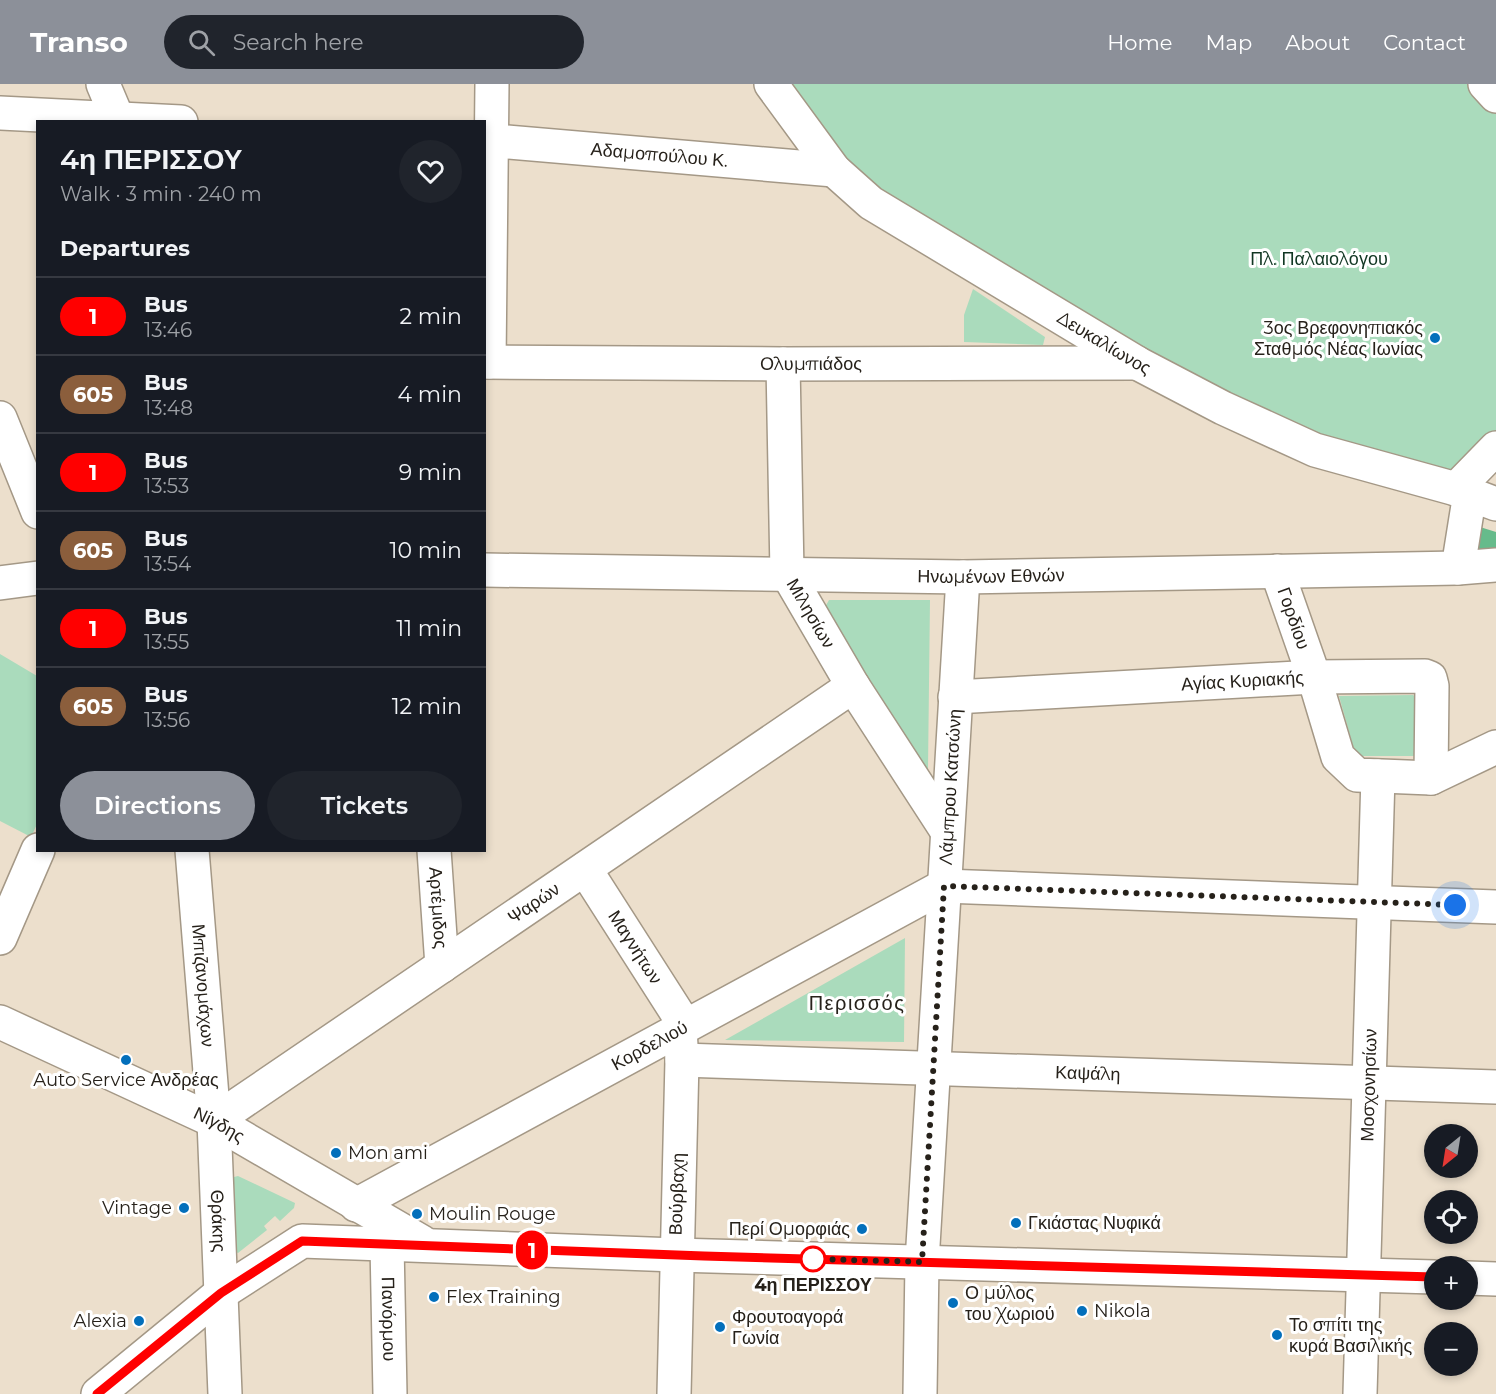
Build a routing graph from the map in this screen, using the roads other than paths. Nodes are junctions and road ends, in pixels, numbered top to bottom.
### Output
1 (103, 84) edge
2 (492, 84) edge
3 (771, 84) edge
4 (1485, 84) edge
5 (1496, 96) edge
6 (0, 114) edge
7 (118, 120) edge
8 (488, 140) edge
9 (834, 170) junction
10 (487, 362) edge
11 (1137, 363) junction
12 (783, 364) junction
13 (0, 418) edge
14 (1496, 448) edge
15 (1474, 495) edge
16 (36, 507) edge
17 (1496, 565) edge
18 (1458, 568) junction
19 (486, 570) edge
20 (1277, 571) junction
21 (787, 573) junction
22 (963, 577) junction
23 (36, 578) edge
24 (0, 583) edge
25 (1314, 677) junction
26 (854, 686) junction
27 (956, 697) junction
28 (1496, 747) edge
29 (1378, 776) junction
30 (1431, 778) junction
31 (947, 831) junction
32 (37, 852) edge
33 (192, 852) edge
34 (434, 852) edge
35 (585, 869) junction
36 (944, 886) junction
37 (1374, 902) junction
38 (1496, 907) edge
39 (0, 938) edge
40 (442, 966) junction
41 (0, 1022) edge
42 (681, 1045) junction
43 (934, 1068) junction
44 (1369, 1083) junction
45 (1496, 1087) edge
46 (214, 1121) junction
47 (351, 1203) junction
48 (302, 1241) junction
49 (387, 1244) junction
50 (428, 1246) junction
51 (676, 1255) junction
52 (922, 1262) junction
53 (1364, 1275) junction
54 (1424, 1277) edge
55 (1478, 1278) edge
56 (1496, 1279) edge
57 (221, 1293) junction
58 (98, 1394) edge
59 (225, 1394) edge
60 (390, 1394) edge
61 (674, 1394) edge
62 (921, 1394) edge
63 (1360, 1394) edge

1 - 7 street
2 - 8 street
3 - 9 street, Δευκαλίωνος
4 - 5 street
6 - 7 street
8 - 9 street, Αδαμοπούλου Κ.
8 - 10 street
9 - 11 street, Δευκαλίωνος
10 - 12 street, Ολυμπιάδος
11 - 12 street, Ολυμπιάδος
11 - 15 street, Δευκαλίωνος
12 - 21 street, Μιλησίων
13 - 16 street
14 - 15 street
15 - 18 street
17 - 18 street, Ηνωμένων Εθνών
18 - 20 street, Ηνωμένων Εθνών
19 - 21 street, Ηνωμένων Εθνών
20 - 22 street, Ηνωμένων Εθνών
20 - 25 street, Γορδίου
21 - 22 street, Ηνωμένων Εθνών
21 - 26 street, Μιλησίων
22 - 27 street, Λάμπρου Κατσώνη
23 - 24 street
25 - 27 street, Αγίας Κυριακής
25 - 29 street, Γορδίου
25 - 30 street, Αγίας Κυριακής
26 - 31 street, Μιλησίων
26 - 35 street, Ψαρών
27 - 31 street, Λάμπρου Κατσώνη
28 - 30 street
29 - 30 street, Γορδίου
29 - 37 street, Μοσχονησίων
31 - 36 street, Λάμπρου Κατσώνη
32 - 39 street
33 - 46 street, Μπιζανομάχων
34 - 40 street, Αρτέμιδος
35 - 40 street, Ψαρών
35 - 42 street, Μαγνήτων
36 - 37 street
36 - 42 street, Κορδελιού
36 - 43 street, Λάμπρου Κατσώνη
37 - 38 street
37 - 44 street, Μοσχονησίων
40 - 46 street, Ψαρών
41 - 46 street, Νίγδης
42 - 43 street, Καψάλη
42 - 47 street, Κορδελιού
42 - 51 street, Βούρβαχη
43 - 44 street, Καψάλη
43 - 52 street, Λάμπρου Κατσώνη
44 - 45 street, Καψάλη
44 - 53 street, Μοσχονησίων
46 - 47 street, Νίγδης
46 - 57 street, Θράκης
47 - 48 street, Κορδελιού
47 - 50 street, Νίγδης
48 - 49 street
48 - 57 street, Κορδελιού
49 - 50 street
49 - 60 street, Πανόρμου
50 - 51 street
51 - 52 street
51 - 61 street, Βούρβαχη
52 - 53 street
52 - 62 street, Λάμπρου Κατσώνη
53 - 54 street
53 - 63 street, Μοσχονησίων
55 - 56 street
57 - 58 street, Κορδελιού
57 - 59 street, Θράκης

